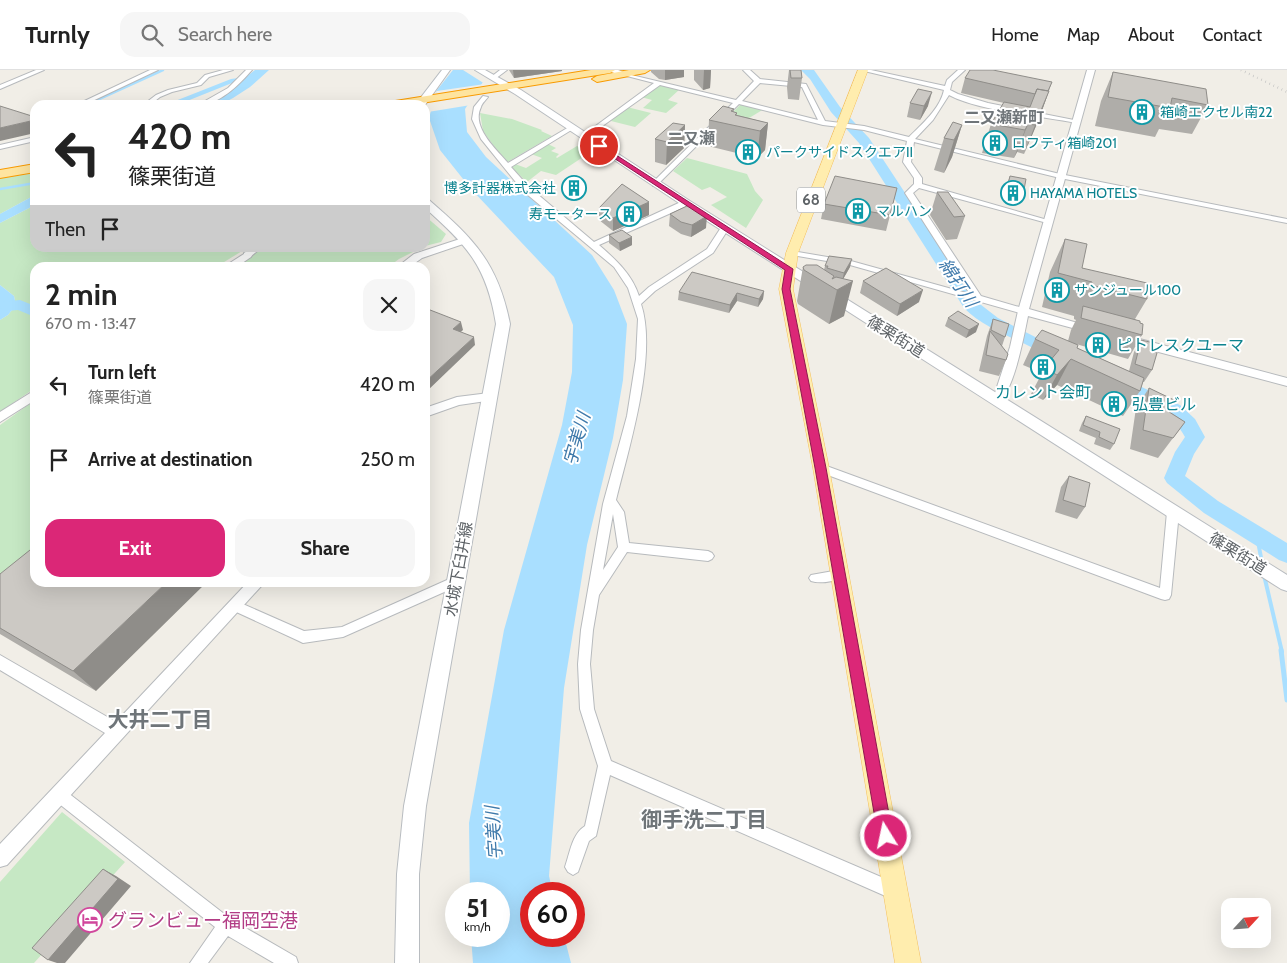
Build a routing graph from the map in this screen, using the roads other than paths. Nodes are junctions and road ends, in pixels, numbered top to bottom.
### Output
1 (41, 70) edge
2 (155, 70) edge
3 (230, 70) edge
4 (249, 70) edge
5 (446, 70) edge
6 (479, 70) edge
7 (504, 70) edge
8 (609, 70) edge
9 (646, 70) edge
10 (746, 70) edge
11 (863, 70) edge
12 (962, 70) edge
13 (1091, 70) edge
14 (625, 74) junction
15 (493, 78) junction
16 (758, 81) junction
17 (660, 82) junction
18 (508, 86) junction
19 (0, 87) edge
20 (947, 90) junction
21 (518, 92) junction
22 (481, 96) junction
23 (91, 100) edge
24 (153, 100) edge
25 (210, 100) edge
26 (428, 100) edge
27 (738, 101) junction
28 (430, 102) edge
29 (1076, 121) junction
30 (823, 123) junction
31 (839, 125) junction
32 (571, 128) junction
33 (585, 136) junction
34 (911, 139) junction
35 (30, 140) edge
36 (0, 147) edge
37 (30, 163) edge
38 (0, 167) edge
39 (506, 167) junction
40 (30, 169) edge
41 (0, 174) edge
42 (1060, 176) junction
43 (656, 184) junction
44 (918, 185) junction
45 (686, 203) junction
46 (430, 207) edge
47 (1047, 221) junction
48 (1287, 221) edge
49 (725, 228) junction
50 (466, 240) junction
51 (593, 245) junction
52 (251, 252) edge
53 (430, 252) edge
54 (430, 252) edge
55 (792, 253) junction
56 (247, 255) joint
57 (236, 262) edge
58 (410, 262) edge
59 (789, 269) junction
60 (820, 288) junction
61 (973, 298) junction
62 (788, 300) junction
63 (637, 303) junction
64 (1023, 311) junction
65 (1020, 328) joint
66 (1107, 334) edge
67 (1126, 339) edge
68 (641, 359) joint
69 (1287, 382) edge
70 (30, 397) edge
71 (489, 397) junction
72 (996, 399) junction
73 (430, 411) edge
74 (0, 418) edge
75 (821, 468) junction
76 (610, 500) junction
77 (1173, 512) junction
78 (624, 547) junction
79 (708, 556) dead end
80 (838, 575) junction
81 (815, 578) dead end
82 (456, 581) junction
83 (1287, 584) edge
84 (253, 587) edge
85 (593, 596) junction
86 (236, 606) junction
87 (0, 662) edge
88 (117, 731) junction
89 (605, 766) junction
90 (58, 794) junction
91 (0, 858) edge
92 (573, 867) dead end
93 (896, 892) junction
94 (226, 926) junction
95 (198, 963) edge
96 (290, 963) edge
97 (407, 963) edge
98 (908, 963) edge

1 - 19 street
2 - 23 street
3 - 24 street
4 - 25 street
5 - 26 main road
6 - 15 main road, 篠栗街道
7 - 15 street
8 - 14 street
8 - 18 highway
9 - 14 highway
10 - 16 street
11 - 20 street
11 - 31 main road, 68
12 - 20 street
13 - 29 street
14 - 17 street
14 - 21 highway
15 - 18 main road, 篠栗街道
16 - 27 street
16 - 30 street
17 - 27 street
17 - 33 street
18 - 21 main road, 篠栗街道
18 - 22 highway
20 - 29 street
20 - 34 street
21 - 22 highway
21 - 32 main road, 篠栗街道
22 - 28 highway
22 - 39 street
27 - 30 street
27 - 43 street
29 - 42 street
30 - 31 street
31 - 34 street
31 - 55 main road, 68
32 - 33 main road, 篠栗街道
32 - 39 street
33 - 43 main road, 篠栗街道
34 - 42 street
34 - 44 street
35 - 36 street
37 - 38 highway
39 - 51 street
40 - 41 highway
42 - 47 street
42 - 48 street
43 - 45 main road, 篠栗街道
44 - 47 street
44 - 61 street
45 - 49 main road, 篠栗街道
45 - 51 street
46 - 50 main road, 水城下臼井線
47 - 64 street
49 - 59 main road, 篠栗街道
49 - 63 street
50 - 53 street
50 - 71 main road, 水城下臼井線
51 - 63 street
52 - 56 street
54 - 58 street
55 - 59 main road, 68
55 - 61 street
56 - 57 street
59 - 60 main road, 篠栗街道
59 - 62 main road, 68
60 - 62 main road
60 - 72 main road, 篠栗街道
61 - 64 street
62 - 75 main road, 68
63 - 68 street
64 - 65 street
64 - 66 street
65 - 72 street
67 - 69 street
68 - 76 street
70 - 74 street
71 - 73 street
71 - 82 main road, 水城下臼井線
72 - 77 main road, 篠栗街道
75 - 77 street
75 - 80 main road, 68
76 - 78 street
76 - 85 street
77 - 83 main road, 篠栗街道
78 - 79 street
78 - 85 street
80 - 81 street
80 - 93 main road, 68
82 - 86 street
82 - 97 main road, 水城下臼井線
84 - 86 street
85 - 89 street
86 - 88 street
87 - 88 street
88 - 90 street
89 - 92 street
89 - 93 street
90 - 91 street
90 - 94 street
93 - 98 main road, 68
94 - 95 street
94 - 96 street

